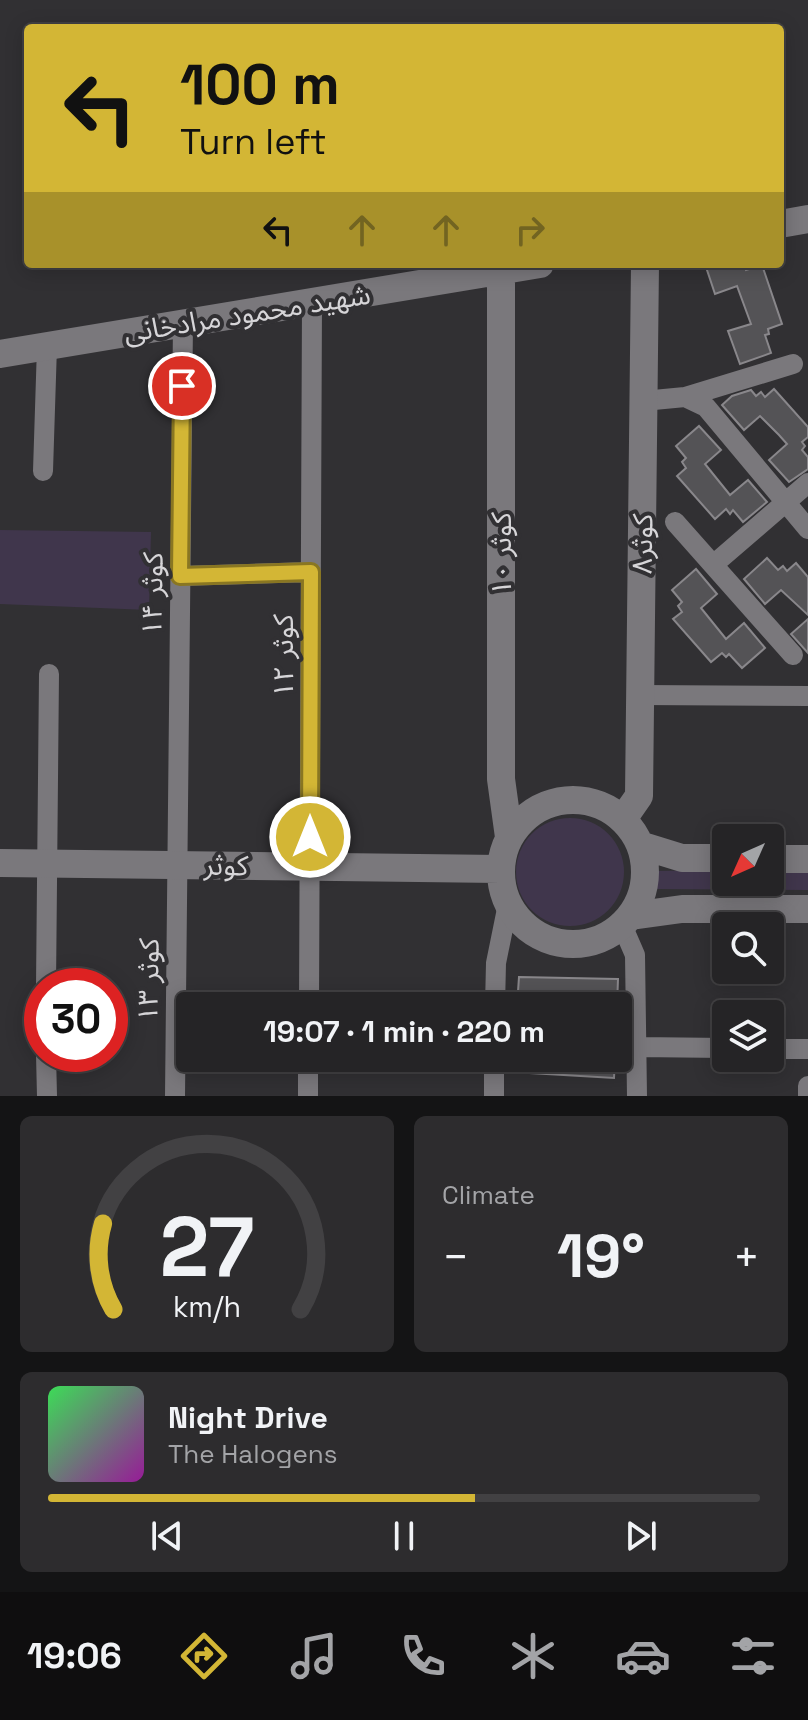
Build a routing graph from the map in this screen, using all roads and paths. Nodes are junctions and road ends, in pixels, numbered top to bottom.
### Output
1 (808, 219) edge
2 (784, 223) edge
3 (518, 268) edge
4 (645, 268) edge
5 (501, 271) junction
6 (312, 302) junction
7 (183, 323) junction
8 (47, 346) junction
9 (0, 354) edge
10 (793, 364) dead end
11 (685, 397) junction
12 (643, 401) junction
13 (43, 471) dead end
14 (808, 483) edge
15 (786, 502) junction
16 (675, 522) dead end
17 (808, 529) edge
18 (713, 565) junction
19 (311, 572) junction
20 (180, 576) junction
21 (793, 655) dead end
22 (49, 674) dead end
23 (640, 695) junction
24 (808, 696) edge
25 (623, 819) junction
26 (509, 837) junction
27 (640, 845) junction
28 (712, 858) edge
29 (784, 859) edge
30 (808, 859) edge
31 (0, 863) edge
32 (46, 863) junction
33 (177, 865) junction
34 (310, 866) junction
35 (500, 869) junction
36 (508, 904) junction
37 (808, 909) edge
38 (626, 921) junction
39 (46, 968) edge
40 (309, 992) edge
41 (495, 992) edge
42 (638, 1047) junction
43 (712, 1048) edge
44 (784, 1049) edge
45 (808, 1049) edge
46 (46, 1072) edge
47 (308, 1072) edge
48 (494, 1072) edge
49 (808, 1086) edge
50 (47, 1096) edge
51 (175, 1096) edge
52 (308, 1096) edge
53 (494, 1096) edge
54 (637, 1096) edge
55 (808, 1096) edge

1 - 2 street
3 - 5 street, شهید محمود مرادخانی
4 - 12 street, کوثر۸
5 - 6 street, شهید محمود مرادخانی
5 - 26 street, کوثر ۱۰
6 - 7 street, شهید محمود مرادخانی
6 - 19 street, کوثر ۱۲
7 - 8 street, شهید محمود مرادخانی
7 - 20 street, کوثر ۱۴
8 - 9 street, شهید محمود مرادخانی
8 - 13 street
10 - 11 street
11 - 12 street
11 - 15 street
12 - 23 street, کوثر۸
14 - 15 street
15 - 17 street
15 - 18 street
16 - 18 street
18 - 21 street
19 - 20 street
19 - 34 street, کوثر ۱۲
20 - 33 street, کوثر ۱۴
22 - 32 street
23 - 24 street
23 - 25 street, کوثر۸
25 - 26 street
25 - 27 street
26 - 35 street
27 - 28 street
27 - 38 street
29 - 30 street
31 - 32 street, کوثر
32 - 33 street, کوثر
32 - 39 street
33 - 34 street, کوثر
33 - 51 street, کوثر ۱۳
34 - 35 street, کوثر
34 - 40 street, کوثر ۱۲
35 - 36 street
36 - 38 street
36 - 41 street
37 - 38 street
38 - 42 street
42 - 43 street
42 - 54 street
44 - 45 street
46 - 50 street
47 - 52 street
48 - 53 street
49 - 55 street

